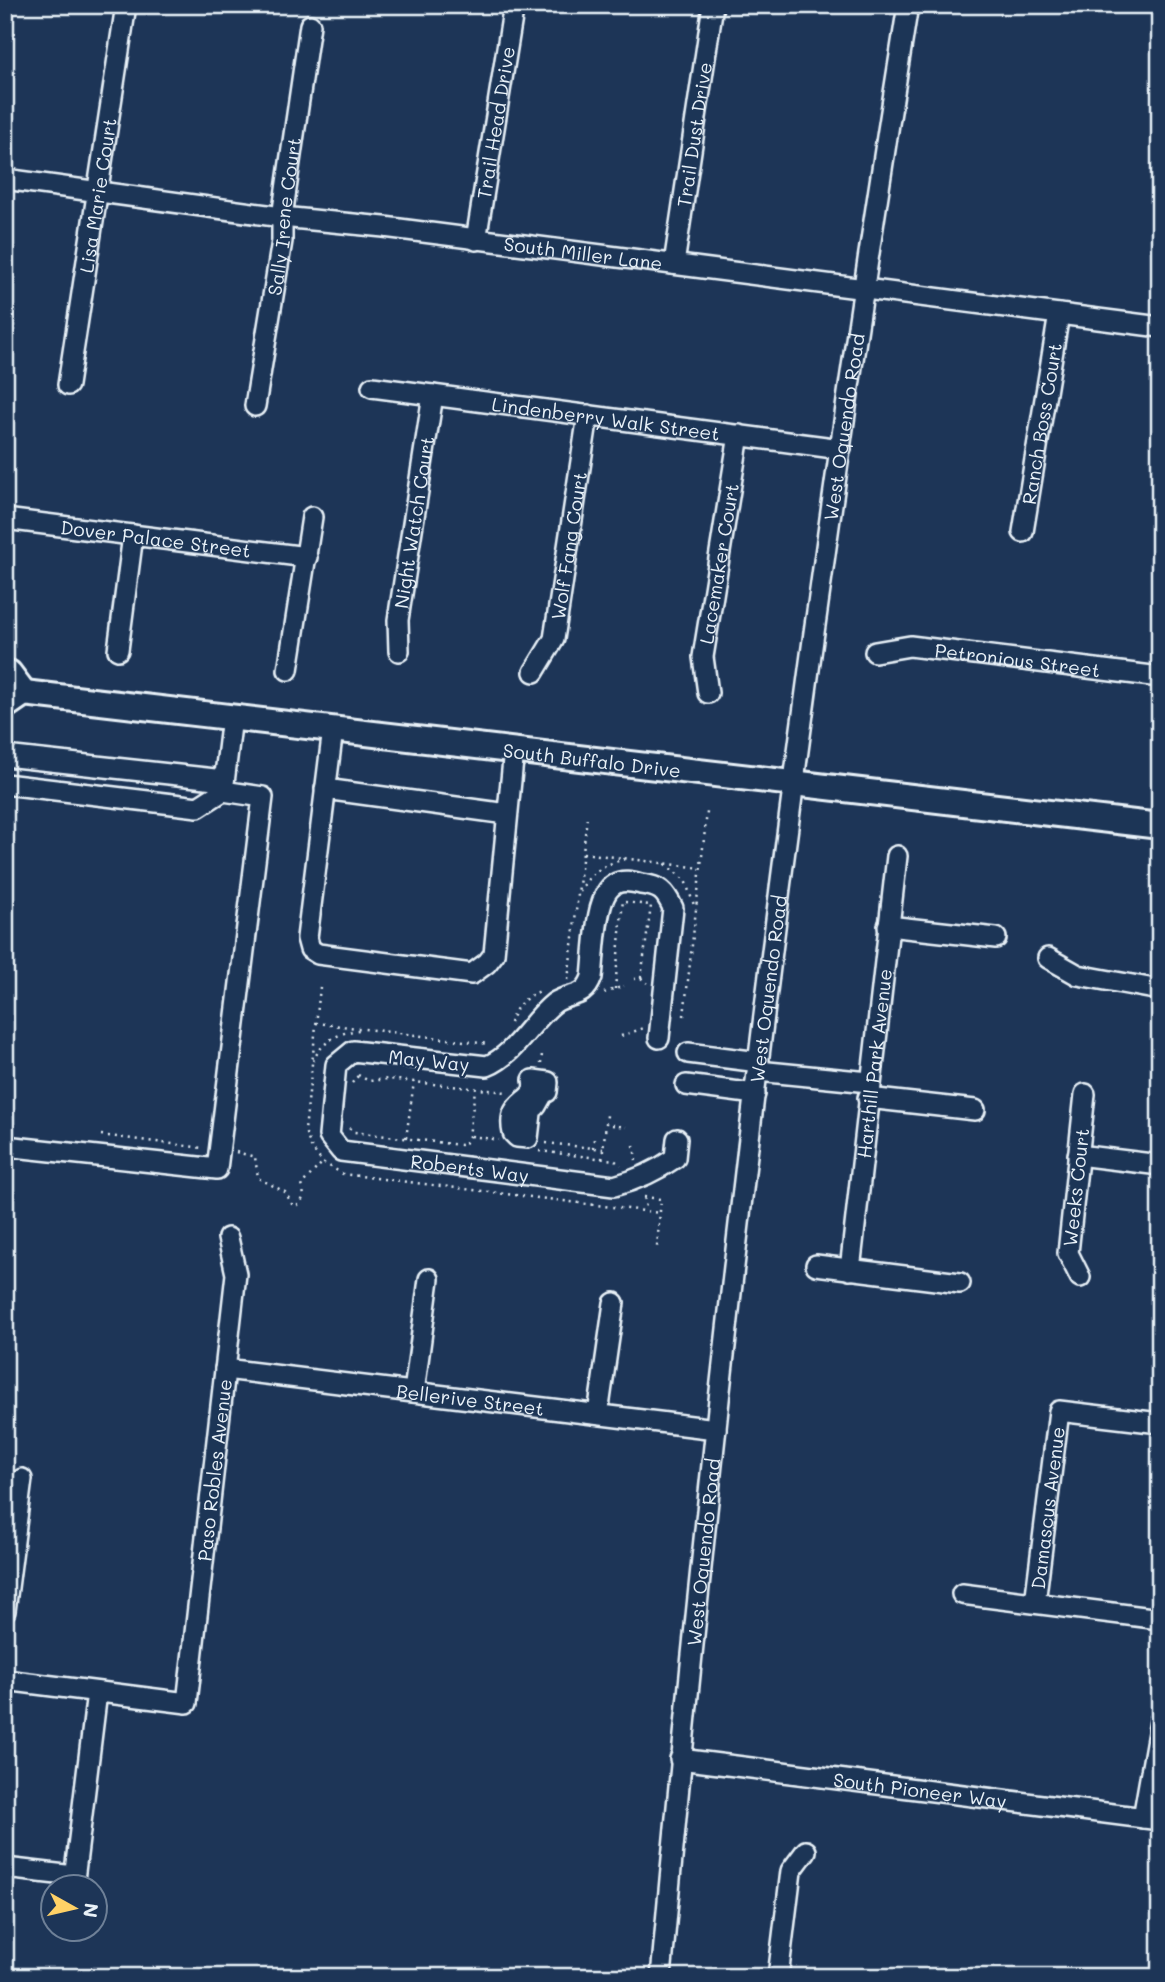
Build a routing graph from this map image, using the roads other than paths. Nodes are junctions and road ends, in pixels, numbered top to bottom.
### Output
1 (126, 5) edge
2 (514, 5) edge
3 (713, 5) edge
4 (908, 5) edge
5 (310, 25) dead end
6 (5, 179) edge
7 (98, 192) junction
8 (282, 216) junction
9 (476, 240) junction
10 (674, 264) junction
11 (862, 290) junction
12 (1059, 314) junction
13 (1160, 327) edge
14 (68, 385) dead end
15 (372, 387) dead end
16 (433, 395) junction
17 (256, 406) dead end
18 (588, 415) junction
19 (739, 435) junction
20 (841, 449) junction
21 (312, 517) dead end
22 (5, 519) edge
23 (1023, 532) dead end
24 (132, 535) junction
25 (307, 557) junction
26 (118, 650) dead end
27 (399, 651) dead end
28 (874, 652) dead end
29 (288, 670) dead end
30 (534, 671) dead end
31 (5, 673) edge
32 (1160, 677) edge
33 (708, 693) dead end
34 (15, 700) edge
35 (232, 717) junction
36 (333, 729) junction
37 (514, 750) junction
38 (5, 756) edge
39 (792, 782) junction
40 (5, 784) edge
41 (224, 785) junction
42 (325, 789) junction
43 (507, 814) junction
44 (1160, 826) edge
45 (897, 856) dead end
46 (888, 926) junction
47 (996, 938) dead end
48 (1048, 958) dead end
49 (1160, 990) edge
50 (656, 1032) road end
51 (688, 1053) dead end
52 (349, 1065) joint
53 (759, 1066) junction
54 (685, 1085) dead end
55 (868, 1090) junction
56 (755, 1094) junction
57 (1085, 1094) dead end
58 (975, 1110) dead end
59 (677, 1139) dead end
60 (5, 1146) edge
61 (1078, 1155) junction
62 (1160, 1165) edge
63 (228, 1238) dead end
64 (816, 1265) dead end
65 (850, 1270) junction
66 (1080, 1277) dead end
67 (429, 1279) dead end
68 (960, 1283) dead end
69 (614, 1303) dead end
70 (225, 1369) junction
71 (414, 1392) junction
72 (598, 1415) junction
73 (1160, 1423) edge
74 (716, 1429) junction
75 (22, 1479) dead end
76 (962, 1594) dead end
77 (1035, 1603) junction
78 (5, 1611) edge
79 (1160, 1619) edge
80 (5, 1680) edge
81 (97, 1692) junction
82 (1160, 1721) edge
83 (680, 1759) junction
84 (1151, 1819) edge
85 (806, 1851) dead end
86 (5, 1868) edge
87 (75, 1874) edge
88 (38, 1875) edge
89 (660, 1977) edge
90 (778, 1977) edge

1 - 7 street, Lisa Marie Court
2 - 9 street, Trail Head Drive
3 - 10 street, Trail Dust Drive
4 - 11 street, West Oquendo Road
5 - 8 street, Sally Irene Court
6 - 7 street, South Miller Lane
7 - 8 street, South Miller Lane
7 - 14 street, Lisa Marie Court
8 - 9 street, South Miller Lane
8 - 17 street, Sally Irene Court
9 - 10 street, South Miller Lane
10 - 11 street, South Miller Lane
11 - 12 street, South Miller Lane
11 - 20 street, West Oquendo Road
12 - 13 street, South Miller Lane
12 - 23 street, Ranch Boss Court
15 - 16 street, Lindenberry Walk Street
16 - 18 street, Lindenberry Walk Street
16 - 27 street, Night Watch Court
18 - 19 street, Lindenberry Walk Street
18 - 30 street, Wolf Fang Court
19 - 20 street, Lindenberry Walk Street
19 - 33 street, Lacemaker Court
20 - 39 street, West Oquendo Road
21 - 25 street
22 - 24 street, Dover Palace Street
24 - 25 street, Dover Palace Street
24 - 26 street
25 - 29 street
28 - 32 street, Petronious Street
31 - 34 main road, South Buffalo Drive
34 - 35 main road, South Buffalo Drive
35 - 36 main road, South Buffalo Drive
35 - 41 street
36 - 37 main road, South Buffalo Drive
36 - 42 street
37 - 39 main road, South Buffalo Drive
37 - 43 street
38 - 41 street
39 - 44 main road, South Buffalo Drive
39 - 53 street, West Oquendo Road
40 - 41 street
41 - 60 street
42 - 43 street
42 - 43 street
45 - 46 street, Harthill Park Avenue
46 - 47 street
46 - 55 street, Harthill Park Avenue
48 - 49 street
50 - 52 street, May Way
51 - 53 street
52 - 59 street, Roberts Way
53 - 55 street
53 - 56 street, West Oquendo Road
54 - 56 street
55 - 58 street
55 - 65 street, Harthill Park Avenue
56 - 74 street, West Oquendo Road
57 - 61 street, Weeks Court
61 - 62 street
61 - 66 street, Weeks Court
63 - 70 street, Paso Robles Avenue
64 - 65 street
65 - 68 street
67 - 71 street
69 - 72 street
70 - 71 street, Bellerive Street
70 - 81 street, Paso Robles Avenue
71 - 72 street, Bellerive Street
72 - 74 street, Bellerive Street
73 - 77 street, Damascus Avenue
74 - 83 street, West Oquendo Road
75 - 78 street
76 - 77 street
77 - 79 street
80 - 81 street
81 - 87 street
82 - 84 street
83 - 84 street, South Pioneer Way
83 - 89 street, West Oquendo Road
85 - 90 street
86 - 88 street

